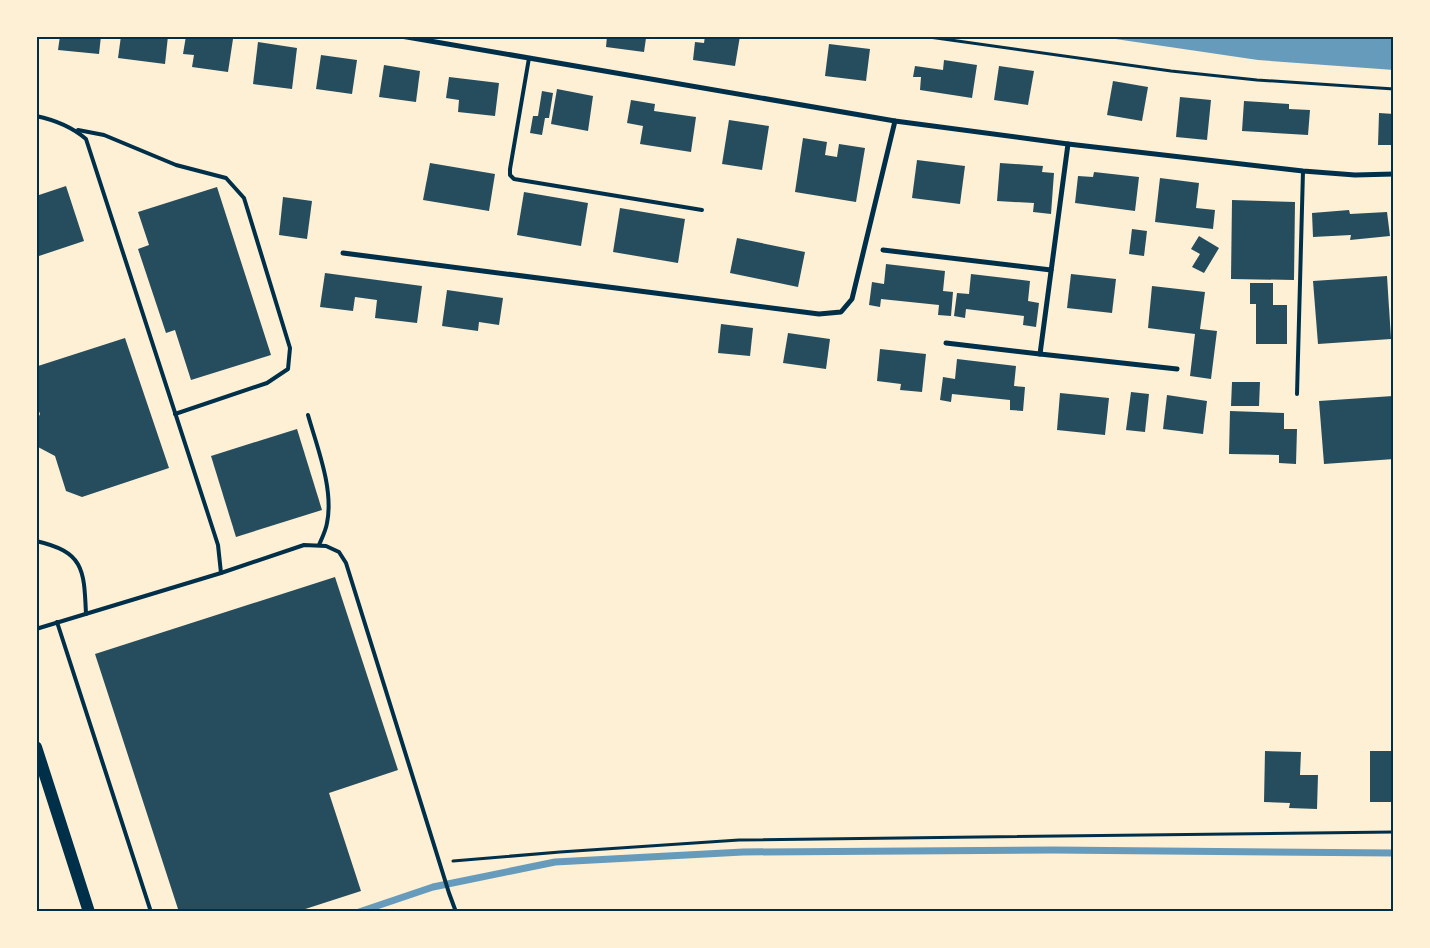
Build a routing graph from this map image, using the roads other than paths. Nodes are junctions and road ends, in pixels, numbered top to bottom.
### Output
1 (401, 36) edge
2 (530, 58) junction
3 (36, 116) edge
4 (895, 121) junction
5 (75, 130) junction
6 (1068, 144) junction
7 (1303, 171) junction
8 (1394, 174) edge
9 (702, 210) dead end
10 (883, 250) dead end
11 (343, 253) dead end
12 (1051, 270) junction
13 (946, 343) dead end
14 (1040, 354) junction
15 (1177, 369) dead end
16 (1297, 394) dead end
17 (174, 414) junction
18 (308, 415) dead end
19 (36, 541) edge
20 (319, 545) junction
21 (221, 573) junction
22 (86, 614) junction
23 (58, 622) junction
24 (36, 629) edge
25 (36, 747) edge
26 (89, 912) edge
27 (151, 912) edge
28 (456, 912) edge

1 - 2 street
2 - 4 street
2 - 9 lane
3 - 5 lane
4 - 6 street
4 - 11 street
5 - 17 lane
5 - 17 lane
6 - 7 street
6 - 12 street
7 - 8 street
7 - 16 lane
10 - 12 street
12 - 14 street
13 - 14 street
14 - 15 street
17 - 21 lane
18 - 20 lane
19 - 22 lane
20 - 21 lane
20 - 28 lane
21 - 22 lane
22 - 23 lane
23 - 24 lane
23 - 27 lane
25 - 26 main road

